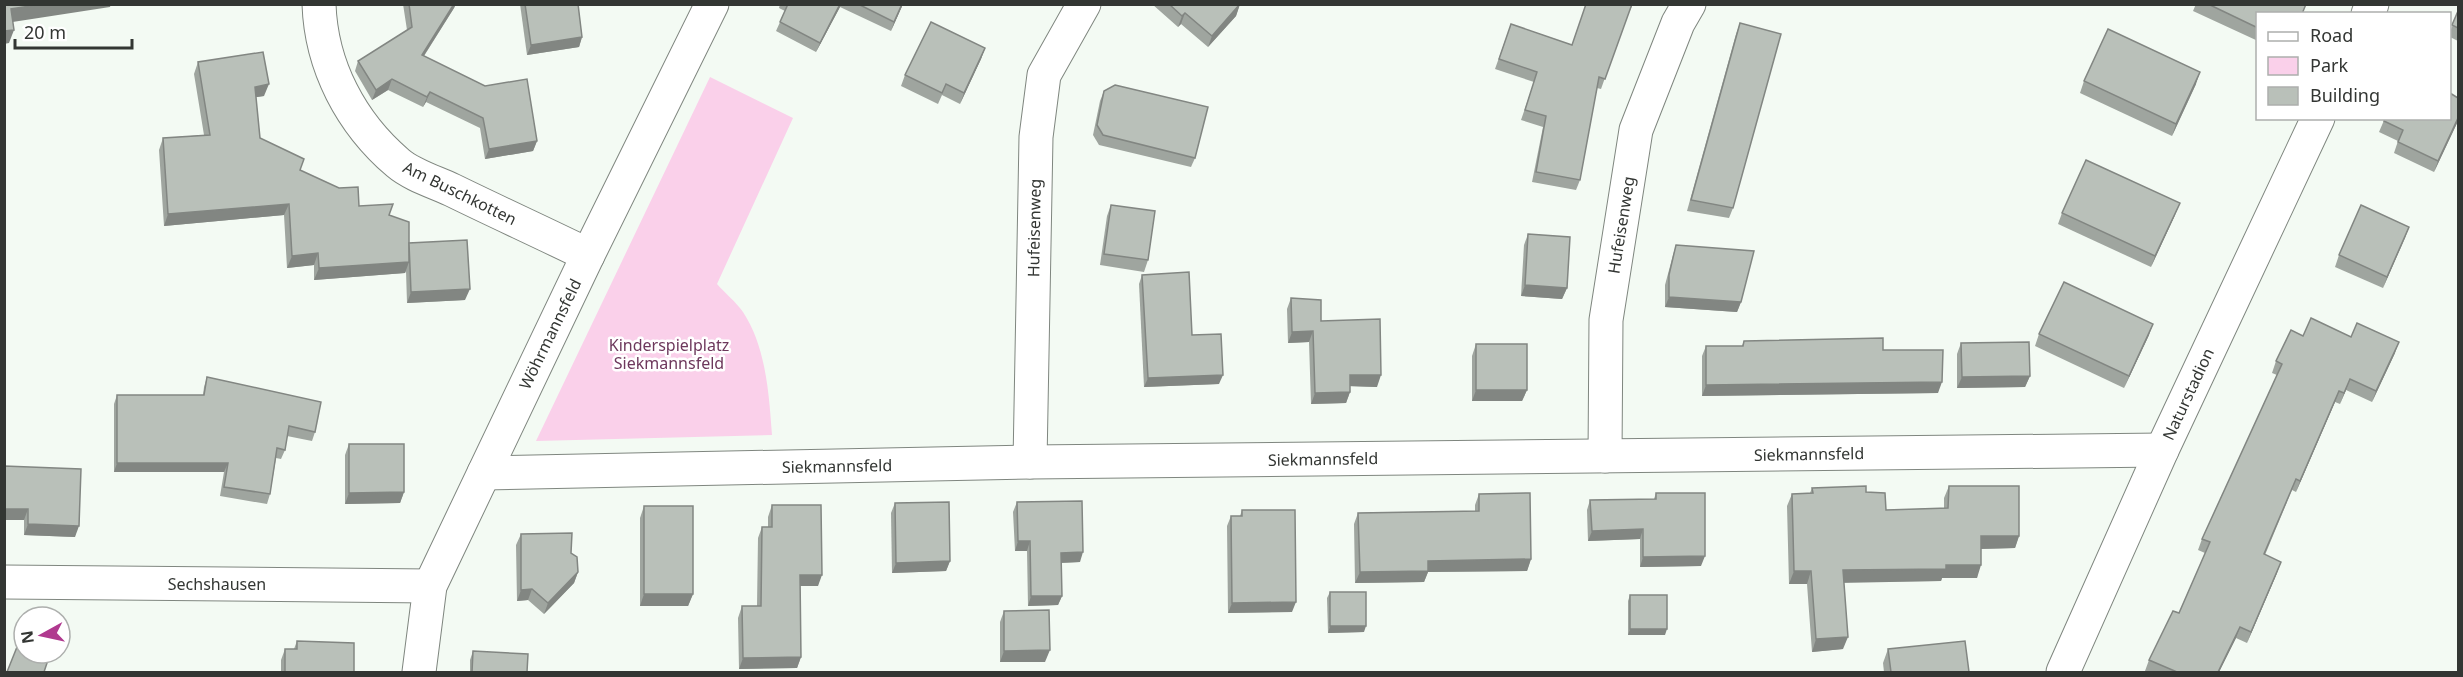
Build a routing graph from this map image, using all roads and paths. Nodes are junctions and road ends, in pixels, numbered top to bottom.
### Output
1 (319, 4) edge
2 (712, 4) edge
3 (1084, 4) edge
4 (1689, 4) edge
5 (2317, 120) edge
6 (588, 255) junction
7 (2162, 450) junction
8 (1605, 456) junction
9 (1030, 462) junction
10 (484, 473) junction
11 (4, 582) edge
12 (430, 586) junction
13 (419, 672) edge
14 (2063, 672) edge

1 - 6 street, Am Buschkotten
2 - 6 street, Wöhrmannsfeld
3 - 9 street, Hufeisenweg
4 - 8 street, Hufeisenweg
5 - 7 street, Naturstadion
6 - 10 street, Wöhrmannsfeld
7 - 8 street, Siekmannsfeld
7 - 14 street, Naturstadion
8 - 9 street, Siekmannsfeld
9 - 10 street, Siekmannsfeld
10 - 12 street, Wöhrmannsfeld
11 - 12 street, Sechshausen
12 - 13 street, Wöhrmannsfeld

